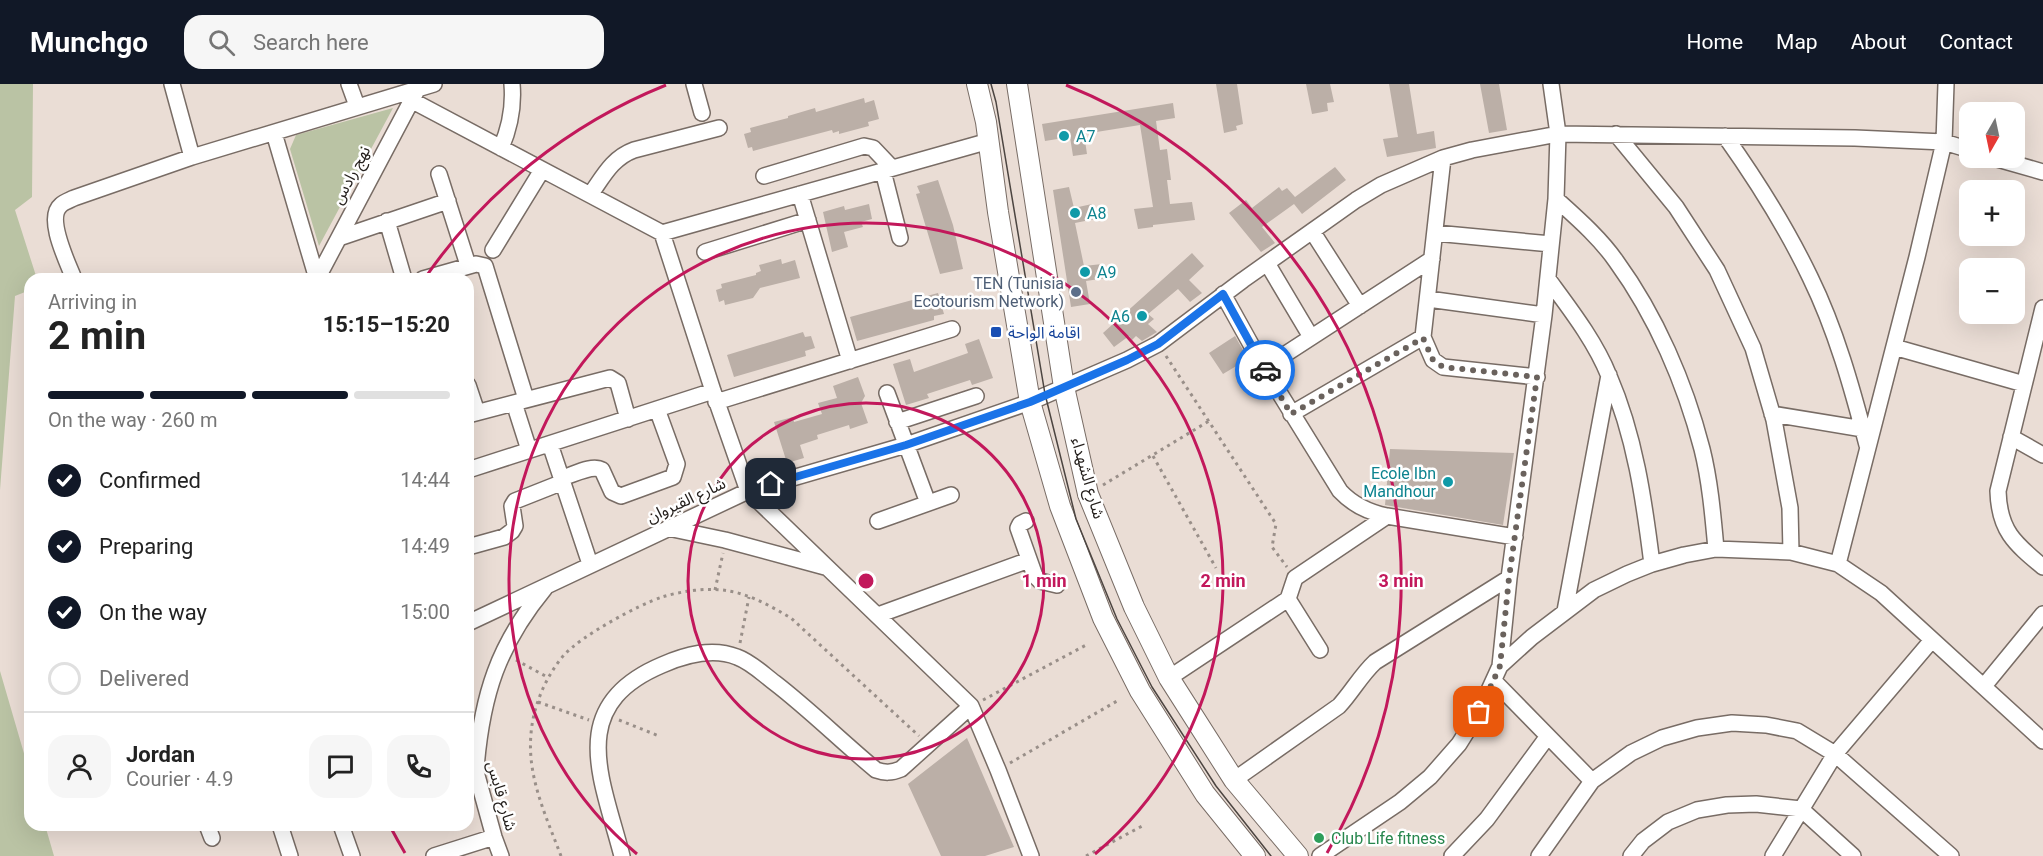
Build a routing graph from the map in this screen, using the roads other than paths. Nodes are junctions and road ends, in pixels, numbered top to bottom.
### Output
1 (172, 84) edge
2 (349, 84) edge
3 (434, 84) edge
4 (512, 84) edge
5 (694, 84) edge
6 (978, 84) edge
7 (1017, 84) edge
8 (1551, 84) edge
9 (1946, 84) edge
10 (414, 94) junction
11 (357, 106) junction
12 (702, 113) dead end
13 (719, 128) dead end
14 (274, 133) junction
15 (1558, 134) junction
16 (1616, 134) junction
17 (1725, 136) junction
18 (989, 141) junction
19 (1944, 142) junction
20 (1959, 147) edge
21 (501, 148) junction
22 (192, 158) junction
23 (1443, 158) junction
24 (2025, 167) edge
25 (542, 170) junction
26 (887, 170) junction
27 (2043, 172) edge
28 (439, 174) dead end
29 (764, 177) dead end
30 (800, 194) junction
31 (590, 195) junction
32 (1556, 199) junction
33 (448, 201) junction
34 (808, 220) junction
35 (387, 221) junction
36 (1312, 231) junction
37 (662, 233) junction
38 (1435, 233) junction
39 (339, 238) junction
40 (900, 238) dead end
41 (1551, 244) junction
42 (493, 250) dead end
43 (705, 252) dead end
44 (1432, 259) junction
45 (1267, 263) junction
46 (468, 266) junction
47 (72, 273) edge
48 (315, 273) edge
49 (320, 273) edge
50 (402, 273) edge
51 (446, 273) edge
52 (1548, 279) junction
53 (1223, 294) junction
54 (1428, 299) junction
55 (1360, 306) junction
56 (2043, 308) edge
57 (1545, 315) junction
58 (952, 329) dead end
59 (1311, 337) junction
60 (1423, 338) junction
61 (1894, 347) junction
62 (849, 361) junction
63 (1264, 368) junction
64 (1609, 374) junction
65 (1537, 377) junction
66 (2024, 384) junction
67 (1064, 387) junction
68 (887, 393) dead end
69 (976, 396) dead end
70 (714, 397) junction
71 (520, 401) junction
72 (1030, 402) junction
73 (657, 409) junction
74 (474, 412) edge
75 (1291, 414) junction
76 (1772, 414) junction
77 (628, 419) junction
78 (897, 422) junction
79 (1863, 429) junction
80 (2011, 437) junction
81 (550, 444) junction
82 (906, 445) junction
83 (1867, 445) junction
84 (529, 450) junction
85 (2043, 455) edge
86 (474, 468) edge
87 (562, 480) junction
88 (748, 491) junction
89 (951, 495) dead end
90 (928, 503) junction
91 (1387, 516) junction
92 (878, 521) dead end
93 (1026, 521) dead end
94 (668, 528) junction
95 (1515, 537) junction
96 (474, 545) edge
97 (1716, 549) junction
98 (1791, 552) junction
99 (2039, 559) edge
100 (1029, 560) junction
101 (590, 564) junction
102 (1652, 564) junction
103 (1838, 564) junction
104 (828, 568) junction
105 (1509, 578) junction
106 (549, 583) junction
107 (1057, 585) dead end
108 (1288, 599) junction
109 (1565, 611) junction
110 (2043, 614) edge
111 (878, 615) junction
112 (474, 620) edge
113 (1932, 640) junction
114 (1320, 650) dead end
115 (1500, 666) junction
116 (1169, 678) junction
117 (1494, 681) junction
118 (1984, 686) junction
119 (971, 706) junction
120 (1548, 736) junction
121 (2043, 741) edge
122 (1835, 754) junction
123 (474, 762) edge
124 (476, 768) junction
125 (1234, 780) junction
126 (1592, 781) junction
127 (1801, 809) junction
128 (282, 831) edge
129 (343, 831) edge
130 (494, 837) junction
131 (290, 856) edge
132 (352, 856) edge
133 (434, 856) edge
134 (501, 856) edge
135 (622, 856) edge
136 (1031, 856) edge
137 (1254, 856) edge
138 (1298, 856) edge
139 (1320, 856) edge
140 (1452, 856) edge
141 (1539, 856) edge
142 (1630, 856) edge
143 (1773, 856) edge
144 (1853, 856) edge
145 (1951, 856) edge

1 - 22 street
2 - 11 street
3 - 10 street
4 - 21 street
5 - 12 street
6 - 18 main road, شارع الشهداء
7 - 67 main road, شارع الشهداء
8 - 15 street
9 - 19 street
10 - 11 street
10 - 21 street
10 - 39 street, نهج رادس
11 - 14 street
13 - 31 street
14 - 22 street
14 - 48 street
15 - 16 street, شارع القيروان
15 - 23 street, شارع القيروان
15 - 32 street
16 - 17 street, شارع القيروان
16 - 76 street
17 - 19 street, شارع القيروان
17 - 79 street
18 - 26 street
18 - 72 main road, شارع الشهداء
19 - 20 street, شارع القيروان
19 - 61 street
21 - 25 street
22 - 47 street
23 - 36 street, شارع القيروان
23 - 38 street
24 - 27 street
25 - 31 street
25 - 42 street
26 - 29 street
26 - 30 street
26 - 40 street
28 - 33 street
30 - 34 street
30 - 37 street
31 - 37 street
32 - 41 street
32 - 97 street
33 - 35 street
33 - 46 street
34 - 43 street
34 - 62 street
35 - 39 street
35 - 50 street
36 - 45 street, شارع القيروان
36 - 55 street
37 - 70 street
38 - 41 street
38 - 44 street
39 - 49 street, نهج رادس
41 - 52 street
44 - 54 street
44 - 55 street
45 - 53 street, شارع القيروان
45 - 59 street
46 - 51 street
46 - 71 street
52 - 57 street
52 - 64 street
53 - 63 street
53 - 67 street, شارع القيروان
54 - 57 street
54 - 60 street
55 - 59 street
56 - 66 street
57 - 65 street
58 - 62 street
59 - 63 street
60 - 65 street
60 - 75 street
61 - 66 street
61 - 83 street
62 - 70 street
63 - 75 street
64 - 102 street
64 - 109 street
65 - 95 street
66 - 80 street
67 - 72 street, شارع القيروان
67 - 116 main road, شارع الشهداء
68 - 78 street
69 - 78 street
70 - 73 street
70 - 88 street
71 - 74 street
71 - 77 street
71 - 84 street
72 - 82 street, شارع القيروان
72 - 137 main road, شارع الشهداء
73 - 77 street
73 - 87 street
75 - 91 street
76 - 79 street
76 - 98 street
77 - 81 street
78 - 82 street
79 - 83 street
80 - 85 street
80 - 99 street
81 - 84 street
81 - 87 street
82 - 88 street, شارع القيروان
82 - 90 street
83 - 103 street
84 - 86 street
87 - 96 street
87 - 101 street
88 - 94 street, شارع القيروان
88 - 104 street
89 - 90 street
90 - 92 street
91 - 95 street
91 - 108 street
93 - 100 street
94 - 101 street, شارع القيروان
94 - 104 street
95 - 105 street
97 - 98 street
97 - 102 street
98 - 103 street
100 - 107 street
100 - 111 street
101 - 106 street, شارع القيروان
102 - 109 street
103 - 113 street
104 - 111 street
105 - 115 street
105 - 125 street
106 - 112 street, شارع القيروان
106 - 124 street
108 - 114 street
108 - 116 street
109 - 115 street
110 - 118 street
111 - 119 street
113 - 118 street
113 - 122 street
115 - 117 street
116 - 125 main road, شارع الشهداء
117 - 120 street
117 - 139 street
118 - 121 street
119 - 135 street
119 - 136 street
120 - 126 street
120 - 140 street
122 - 126 street
122 - 127 street
122 - 145 street
123 - 124 street, شارع قابس
124 - 130 street, شارع قابس
125 - 138 main road, شارع الشهداء
126 - 141 street
127 - 142 street
127 - 143 street
127 - 144 street
128 - 131 street
129 - 132 street
130 - 133 street
130 - 134 street, شارع قابس

